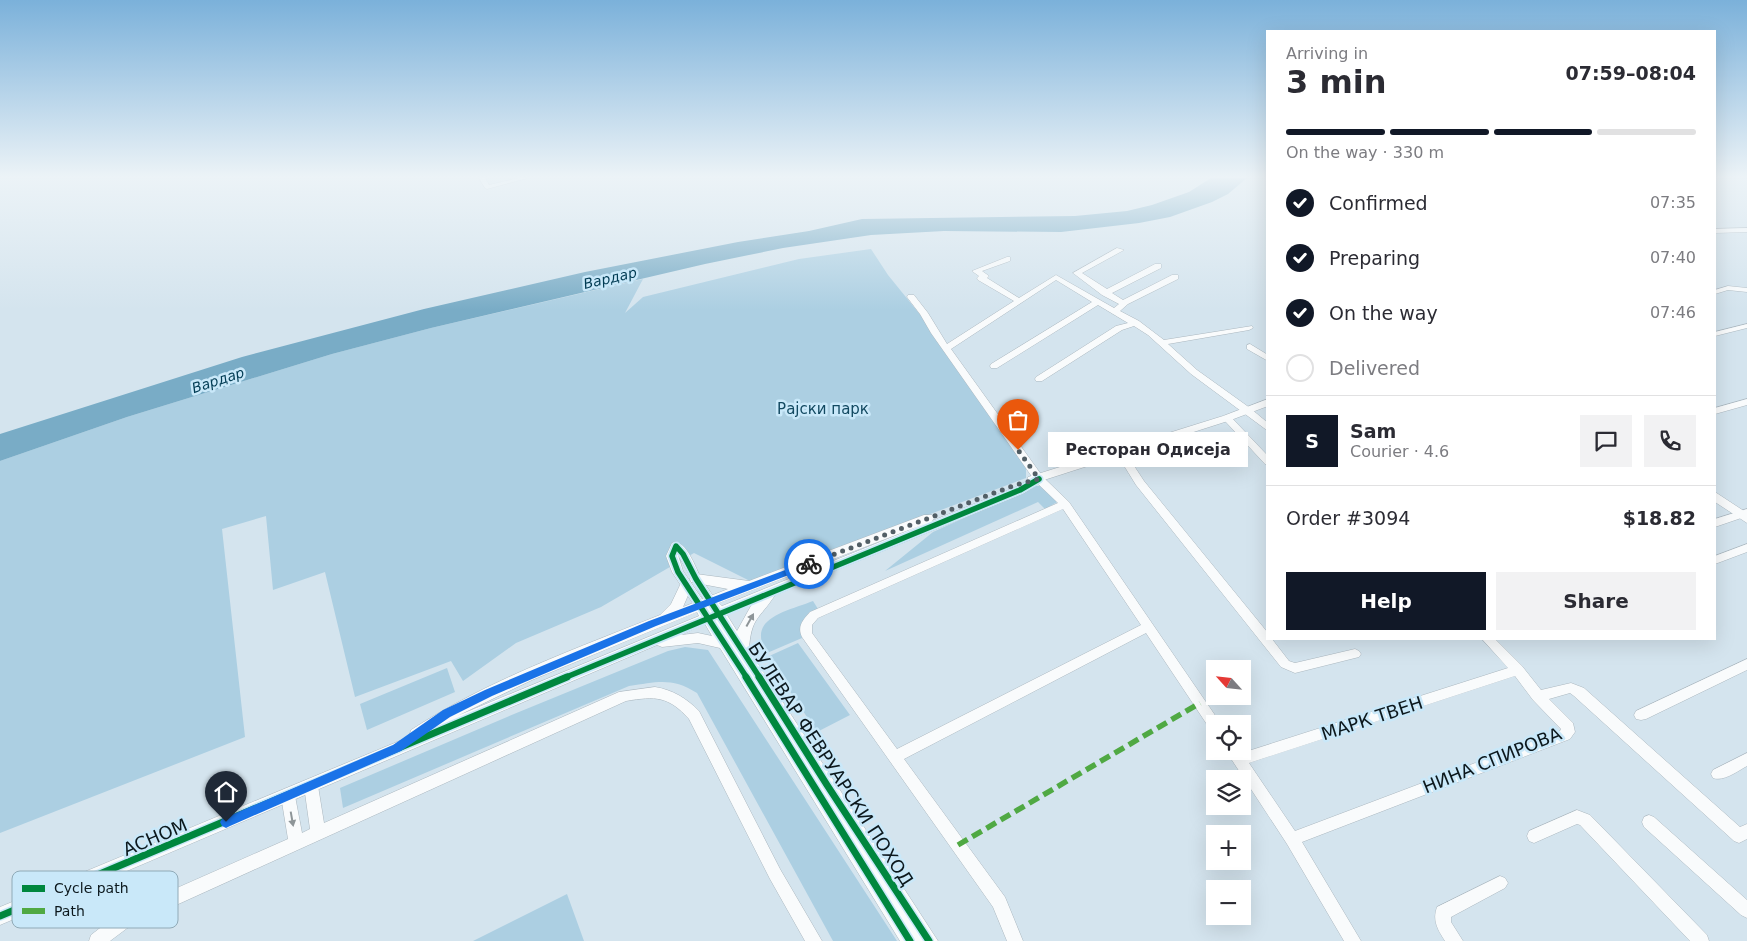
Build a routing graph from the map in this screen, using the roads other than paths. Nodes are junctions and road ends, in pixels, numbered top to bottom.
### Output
1 (1747, 230) edge
2 (1716, 231) edge
3 (1120, 250) dead end
4 (1007, 259) dead end
5 (1158, 266) dead end
6 (1176, 277) dead end
7 (1747, 290) edge
8 (1716, 292) edge
9 (1105, 293) junction
10 (911, 297) dead end
11 (1019, 301) junction
12 (1097, 302) junction
13 (1123, 303) junction
14 (1115, 311) junction
15 (1136, 323) junction
16 (1747, 326) edge
17 (1249, 328) dead end
18 (1716, 334) edge
19 (1162, 343) junction
20 (1250, 347) dead end
21 (946, 348) junction
22 (1266, 358) edge
23 (994, 366) dead end
24 (1039, 379) dead end
25 (1747, 402) edge
26 (1266, 403) edge
27 (1247, 410) junction
28 (1716, 411) edge
29 (1227, 418) junction
30 (1266, 426) edge
31 (1120, 451) junction
32 (1266, 460) edge
33 (1039, 479) junction
34 (1716, 497) edge
35 (1065, 504) junction
36 (1745, 515) edge
37 (1716, 523) edge
38 (1747, 548) edge
39 (1716, 560) edge
40 (691, 582) junction
41 (760, 583) junction
42 (772, 590) junction
43 (709, 609) junction
44 (652, 624) junction
45 (1148, 627) junction
46 (1489, 640) edge
47 (725, 644) junction
48 (639, 647) junction
49 (1355, 654) dead end
50 (746, 655) junction
51 (1747, 664) edge
52 (1518, 670) junction
53 (1538, 696) junction
54 (1208, 715) edge
55 (1641, 715) dead end
56 (397, 748) junction
57 (1251, 752) edge
58 (895, 757) junction
59 (1747, 759) edge
60 (1239, 760) edge
61 (1718, 774) dead end
62 (311, 786) junction
63 (288, 796) junction
64 (1649, 822) dead end
65 (1747, 831) edge
66 (318, 832) junction
67 (1534, 836) dead end
68 (1292, 839) junction
69 (296, 842) junction
70 (108, 871) edge
71 (1500, 883) dead end
72 (178, 896) edge
73 (1747, 910) edge
74 (12, 911) edge
75 (0, 916) edge
76 (114, 928) edge
77 (1015, 940) edge
78 (98, 941) edge
79 (814, 941) edge
80 (910, 941) edge
81 (929, 941) edge
82 (1353, 941) edge
83 (1455, 941) edge
84 (1701, 941) edge

1 - 2 street
3 - 9 street
4 - 11 street
5 - 9 street
6 - 13 street
7 - 8 street
9 - 13 street
10 - 21 street
11 - 12 street
11 - 21 street
12 - 14 street
12 - 23 street
13 - 14 street
14 - 15 street
15 - 19 street
15 - 24 street
16 - 18 street
17 - 19 street
19 - 27 street
20 - 22 street
21 - 33 street
25 - 28 street
26 - 27 street
27 - 29 street
27 - 30 street
29 - 31 street
29 - 32 street
31 - 33 street
31 - 49 street
33 - 35 street
33 - 41 street, АСНОМ
33 - 42 street, АСНОМ
34 - 36 street
35 - 45 street
35 - 58 street
36 - 37 street
38 - 39 street
40 - 41 street
40 - 43 street
40 - 44 street
41 - 43 street, АСНОМ
42 - 43 street, АСНОМ
50 -> 42 street
43 - 44 street, АСНОМ
43 - 47 street, БУЛЕВАР ФЕВРУАРСКИ ПОХОД
43 - 48 street, АСНОМ
43 - 50 street, БУЛЕВАР ФЕВРУАРСКИ ПОХОД
44 - 56 street, АСНОМ
45 - 54 street
45 - 58 street
46 - 52 street
47 - 48 street
47 - 80 street, БУЛЕВАР ФЕВРУАРСКИ ПОХОД
48 - 56 street, АСНОМ
50 - 81 street, БУЛЕВАР ФЕВРУАРСКИ ПОХОД
51 - 55 street
52 - 53 street
52 - 57 street, МАРК ТВЕН
53 - 65 street
53 - 68 street, НИНА СПИРОВА
56 - 62 street, АСНОМ
58 - 77 street
59 - 61 street
60 - 68 street
62 - 63 street, АСНОМ
62 - 66 street
63 -> 69 street
63 - 70 street, АСНОМ
64 - 73 street
66 - 69 street
66 - 79 street
67 - 84 street
68 - 82 street
69 - 72 street
71 - 83 street
74 - 75 street, АСНОМ
76 - 78 street

